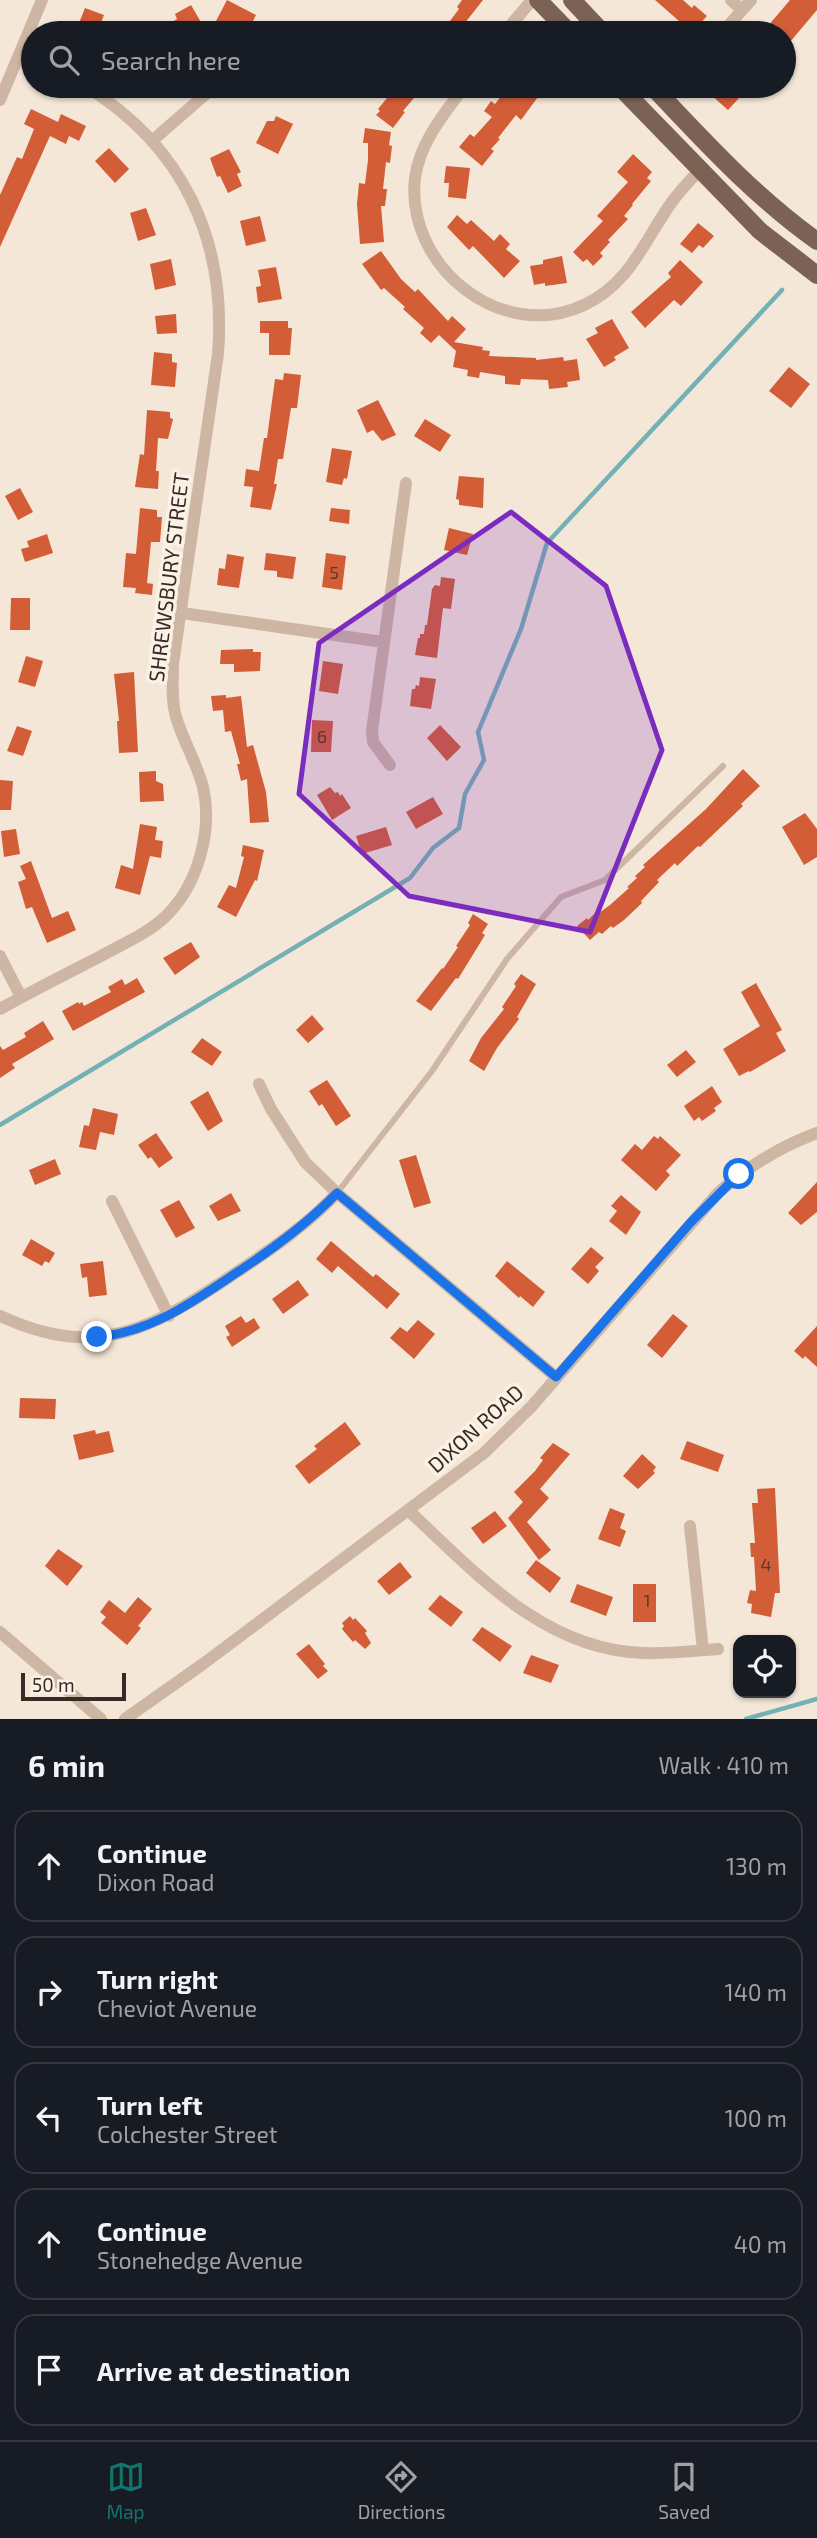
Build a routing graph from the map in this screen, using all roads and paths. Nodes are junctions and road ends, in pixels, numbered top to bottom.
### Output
1 (42, 0) edge
2 (532, 0) edge
3 (538, 0) edge
4 (572, 0) edge
5 (731, 0) edge
6 (746, 5) edge
7 (33, 21) edge
8 (515, 21) edge
9 (558, 21) edge
10 (592, 21) edge
11 (732, 21) edge
12 (21, 51) edge
13 (102, 98) edge
14 (201, 98) edge
15 (456, 98) edge
16 (631, 98) edge
17 (670, 98) edge
18 (0, 100) edge
19 (153, 140) junction
20 (700, 170) junction
21 (817, 241) edge
22 (817, 275) edge
23 (406, 483) dead end
24 (182, 613) junction
25 (383, 642) junction
26 (390, 765) dead end
27 (723, 766) dead end
28 (0, 956) edge
29 (21, 997) junction
30 (0, 1009) edge
31 (260, 1084) dead end
32 (817, 1133) edge
33 (337, 1193) junction
34 (112, 1201) dead end
35 (0, 1316) edge
36 (169, 1316) junction
37 (556, 1377) junction
38 (409, 1510) junction
39 (690, 1526) dead end
40 (0, 1632) edge
41 (718, 1648) dead end
42 (703, 1650) junction
43 (101, 1719) edge
44 (125, 1719) edge

1 - 7 street
2 - 8 street
3 - 9 main road
4 - 10 main road
5 - 6 street
6 - 11 street
12 - 18 street
13 - 19 street, SHREWSBURY STREET
14 - 19 street
15 - 20 street
16 - 20 main road
17 - 21 main road
19 - 24 street, SHREWSBURY STREET
20 - 22 main road
23 - 25 street
24 - 25 street
24 - 29 street, SHREWSBURY STREET
25 - 26 street
27 - 33 lane
28 - 29 street
29 - 30 street, SHREWSBURY STREET
31 - 33 street
32 - 37 street, DIXON ROAD
33 - 36 street
33 - 37 street
34 - 36 street
35 - 36 street
37 - 38 street, DIXON ROAD
38 - 42 street
38 - 44 street, DIXON ROAD
39 - 42 street
40 - 43 street
41 - 42 street

